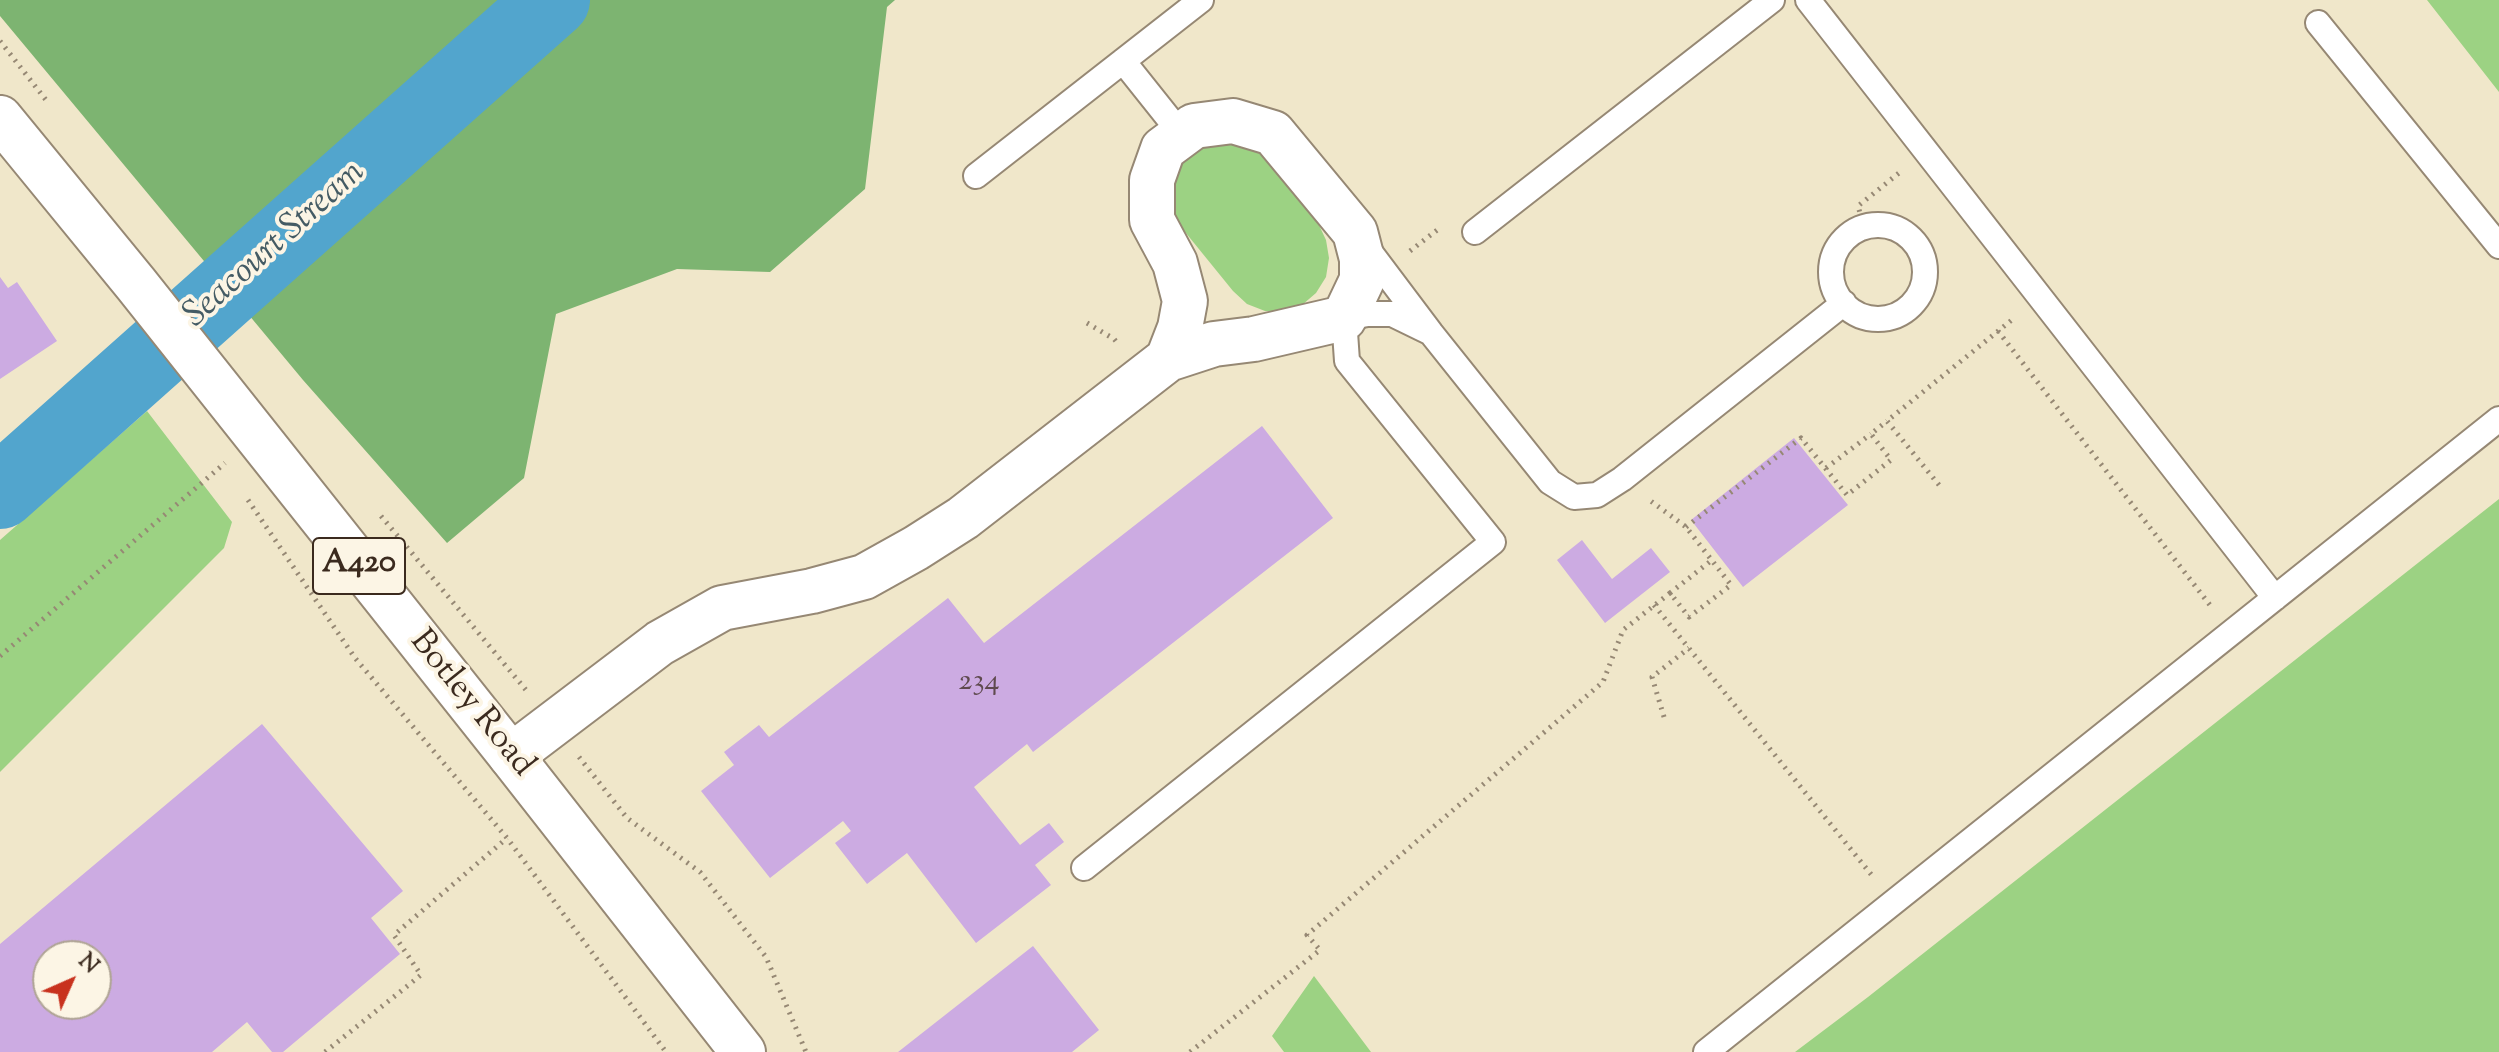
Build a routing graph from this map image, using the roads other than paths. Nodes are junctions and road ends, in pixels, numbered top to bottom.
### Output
1 (1201, 0) edge
2 (1772, 0) edge
3 (1808, 0) edge
4 (2318, 23) dead end
5 (1123, 61) junction
6 (0, 118) edge
7 (1182, 135) junction
8 (976, 176) dead end
9 (1355, 232) junction
10 (1475, 232) dead end
11 (2499, 246) edge
12 (1844, 303) junction
13 (1344, 318) junction
14 (1431, 333) junction
15 (1168, 359) junction
16 (2499, 419) edge
17 (2275, 598) junction
18 (511, 756) junction
19 (1084, 868) dead end
20 (743, 1052) edge
21 (1706, 1052) edge

1 - 5 lane
2 - 10 lane
3 - 17 lane
4 - 11 lane
5 - 7 lane
5 - 8 lane
6 - 18 street, Botley Road / A420
7 - 9 street
7 - 15 street
9 - 13 street
9 - 14 lane
12 - 12 lane
12 - 14 lane
13 - 14 lane
13 - 15 street
13 - 19 lane
15 - 18 street
16 - 17 lane
17 - 21 lane
18 - 20 street, Botley Road / A420

